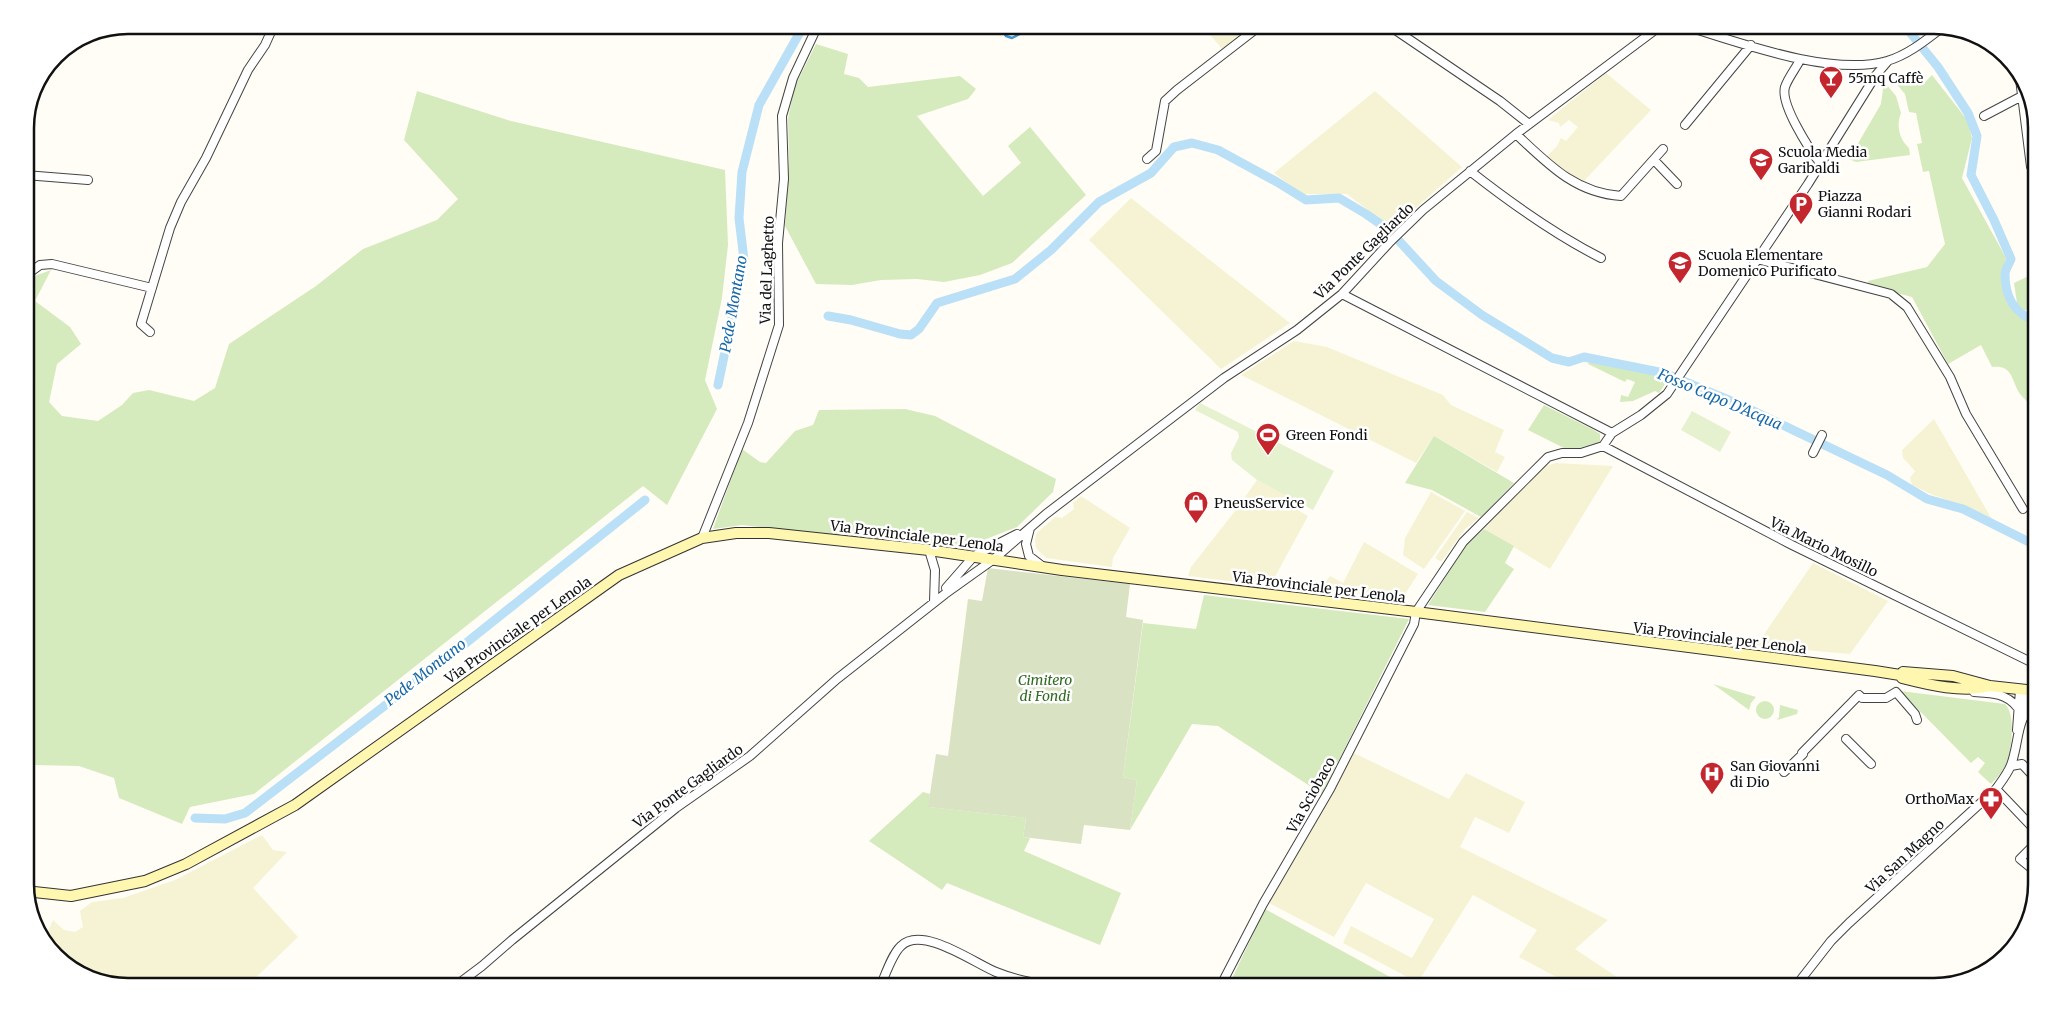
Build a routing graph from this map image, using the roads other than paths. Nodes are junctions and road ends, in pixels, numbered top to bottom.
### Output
1 (270, 34) edge
2 (814, 34) edge
3 (1249, 34) edge
4 (1401, 34) edge
5 (1651, 34) edge
6 (1713, 34) edge
7 (1934, 34) edge
8 (1751, 45) junction
9 (1800, 60) junction
10 (1888, 61) junction
11 (2022, 96) joint
12 (1984, 116) dead end
13 (1529, 124) junction
14 (1685, 125) dead end
15 (1516, 134) junction
16 (2028, 143) edge
17 (1663, 149) dead end
18 (1147, 159) dead end
19 (1654, 160) junction
20 (1820, 163) junction
21 (1470, 171) junction
22 (34, 176) edge
23 (88, 180) dead end
24 (1677, 184) dead end
25 (1602, 258) dead end
26 (1757, 259) junction
27 (34, 269) edge
28 (152, 288) junction
29 (1342, 294) junction
30 (150, 332) dead end
31 (1612, 433) junction
32 (1822, 435) dead end
33 (1603, 446) junction
34 (1813, 453) dead end
35 (2023, 509) dead end
36 (1030, 528) junction
37 (702, 538) junction
38 (929, 550) junction
39 (974, 556) junction
40 (994, 559) junction
41 (1044, 567) junction
42 (934, 602) junction
43 (1416, 612) junction
44 (2028, 661) edge
45 (1900, 675) junction
46 (1918, 682) junction
47 (1990, 686) junction
48 (2028, 690) edge
49 (1862, 698) junction
50 (2017, 707) junction
51 (2026, 709) joint
52 (1917, 720) dead end
53 (2016, 737) junction
54 (1846, 739) dead end
55 (1803, 754) junction
56 (1871, 764) dead end
57 (2011, 766) junction
58 (2028, 770) edge
59 (1784, 772) dead end
60 (1996, 789) junction
61 (2028, 823) edge
62 (2028, 851) edge
63 (2028, 866) edge
64 (34, 892) edge
65 (466, 978) edge
66 (885, 978) edge
67 (1013, 978) edge
68 (1225, 978) edge
69 (1804, 978) edge

1 - 28 street
2 - 37 street, Via del Laghetto
3 - 18 street
4 - 13 street
5 - 13 street, Via Ponte Gagliardo
6 - 8 street
7 - 10 street
8 - 9 street
8 - 14 street
9 - 10 street
9 - 20 street
10 - 20 street
11 - 12 street
11 - 16 street
13 - 15 street, Via Ponte Gagliardo
15 - 19 street
15 - 21 street, Via Ponte Gagliardo
17 - 19 street
19 - 24 street
20 - 26 street
21 - 25 street
21 - 29 street, Via Ponte Gagliardo
22 - 23 street
26 - 31 street
26 - 35 street
27 - 28 street
28 - 30 street
29 - 31 street
29 - 36 street, Via Ponte Gagliardo
31 - 33 street
32 - 34 street
33 - 43 street, Via Sciobaco
33 - 44 street, Via Mario Mosillo
36 - 39 street, Via Ponte Gagliardo
36 - 40 street, Via Ponte Gagliardo
36 - 41 street
37 - 38 main road, Via Provinciale per Lenola
37 - 64 main road, Via Provinciale per Lenola
38 - 39 main road, Via Provinciale per Lenola
38 - 42 street
39 - 40 main road, Via Provinciale per Lenola
39 - 42 street, Via Ponte Gagliardo
40 - 41 main road, Via Provinciale per Lenola
40 - 42 street, Via Ponte Gagliardo
41 - 43 main road, Via Provinciale per Lenola
42 - 65 street, Via Ponte Gagliardo
43 - 45 main road, Via Provinciale per Lenola
43 - 68 street, Via Sciobaco
45 - 46 main road, Via Provinciale per Lenola
45 - 47 main road, Via Provinciale per Lenola
46 - 47 main road, Via Provinciale per Lenola
46 - 50 street
47 - 48 main road, Via Provinciale per Lenola
48 - 50 street, Via San Magno
48 - 51 street, Via San Magno
49 - 52 street
49 - 55 street
49 - 55 street
50 - 53 street, Via San Magno
51 - 53 street, Via San Magno
53 - 57 street, Via San Magno
54 - 56 street
55 - 59 street
57 - 58 street
57 - 60 street, Via San Magno
60 - 61 street
60 - 69 street, Via San Magno
62 - 63 street
66 - 67 street

